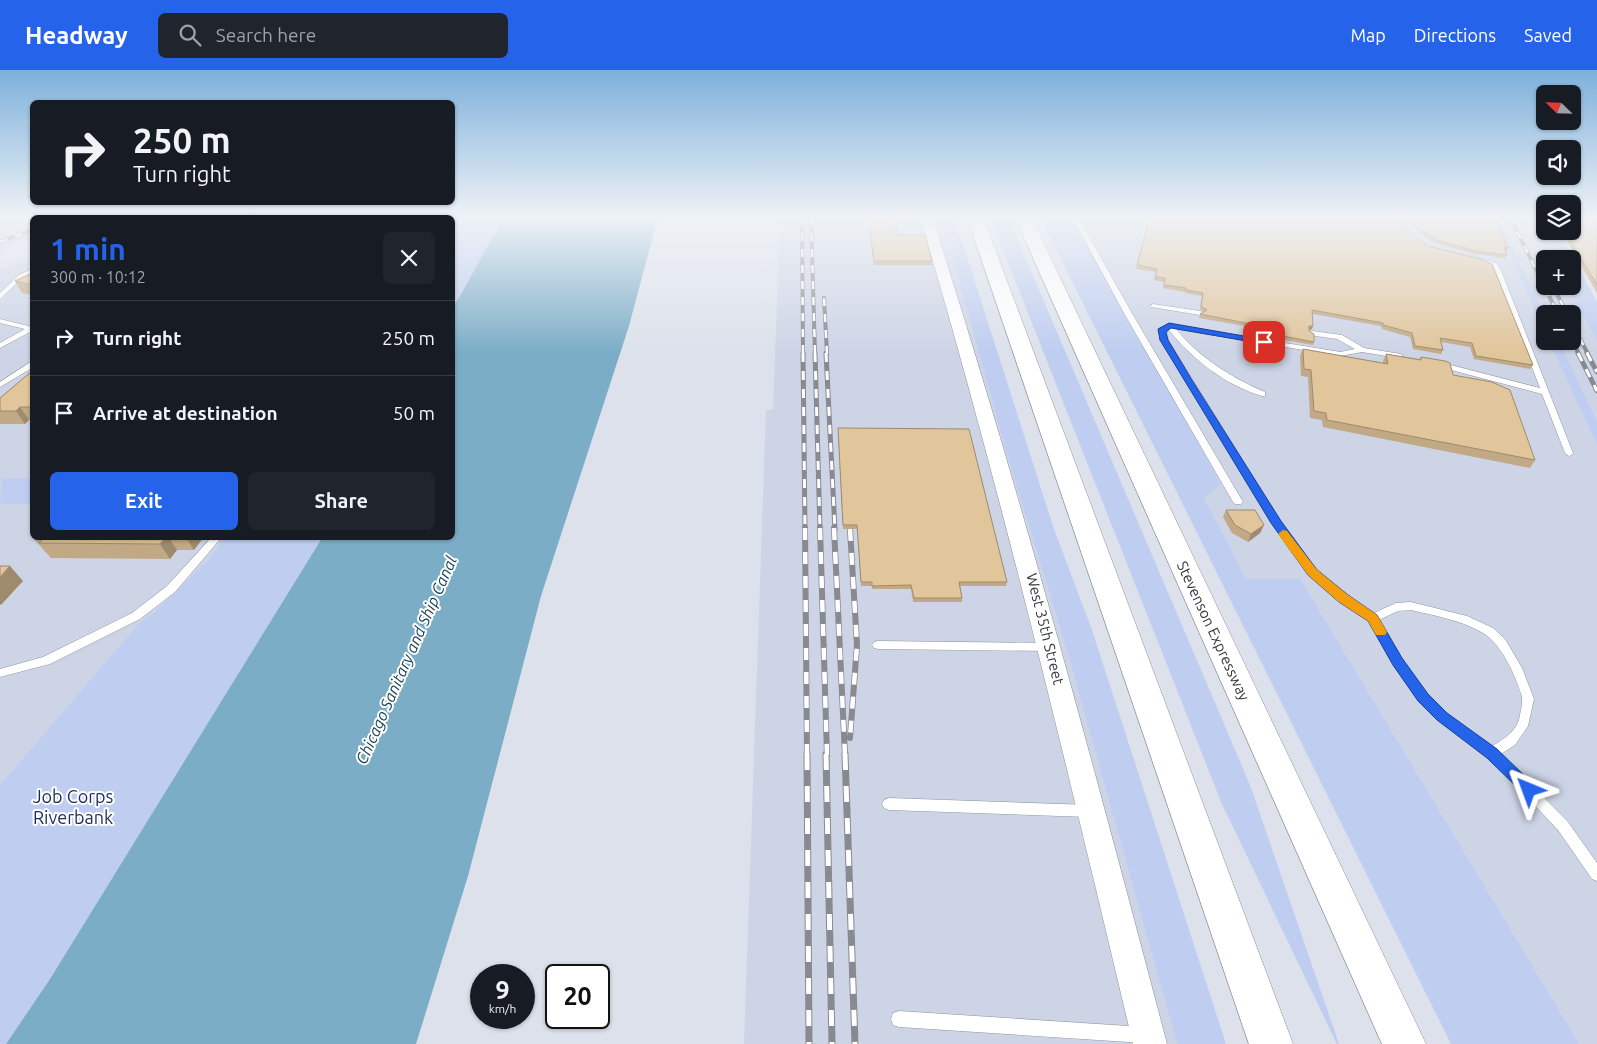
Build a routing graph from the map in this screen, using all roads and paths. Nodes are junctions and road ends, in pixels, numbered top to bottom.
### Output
1 (940, 262) edge
2 (991, 262) edge
3 (1044, 262) edge
4 (1100, 262) edge
5 (1490, 262) edge
6 (30, 272) edge
7 (0, 297) edge
8 (1153, 306) dead end
9 (1200, 313) edge
10 (0, 321) edge
11 (1169, 326) junction
12 (30, 328) edge
13 (30, 330) edge
14 (1312, 333) edge
15 (0, 346) edge
16 (1362, 350) junction
17 (1412, 359) edge
18 (1431, 363) edge
19 (30, 366) edge
20 (0, 385) edge
21 (1544, 392) junction
22 (1262, 394) dead end
23 (1569, 453) dead end
24 (1238, 502) dead end
25 (214, 540) edge
26 (1373, 618) junction
27 (878, 644) dead end
28 (1049, 647) junction
29 (0, 673) edge
30 (1492, 754) junction
31 (889, 804) dead end
32 (1091, 812) junction
33 (1597, 874) edge
34 (899, 1019) dead end
35 (1149, 1039) edge
36 (1271, 1044) edge
37 (1404, 1044) edge

1 - 28 street, West 35th Street
2 - 36 main road
3 - 37 main road, Stevenson Expressway
4 - 24 lane
5 - 21 lane
6 - 7 lane
8 - 9 lane
10 - 12 lane
11 - 16 lane
11 - 22 lane
11 - 26 lane
13 - 15 lane
14 - 16 lane
16 - 17 lane
18 - 21 lane
19 - 20 lane
21 - 23 lane
25 - 29 lane
26 - 30 lane
26 - 30 lane
27 - 28 lane
28 - 32 street, West 35th Street
30 - 33 lane
31 - 32 lane
32 - 35 street, West 35th Street
34 - 35 lane

